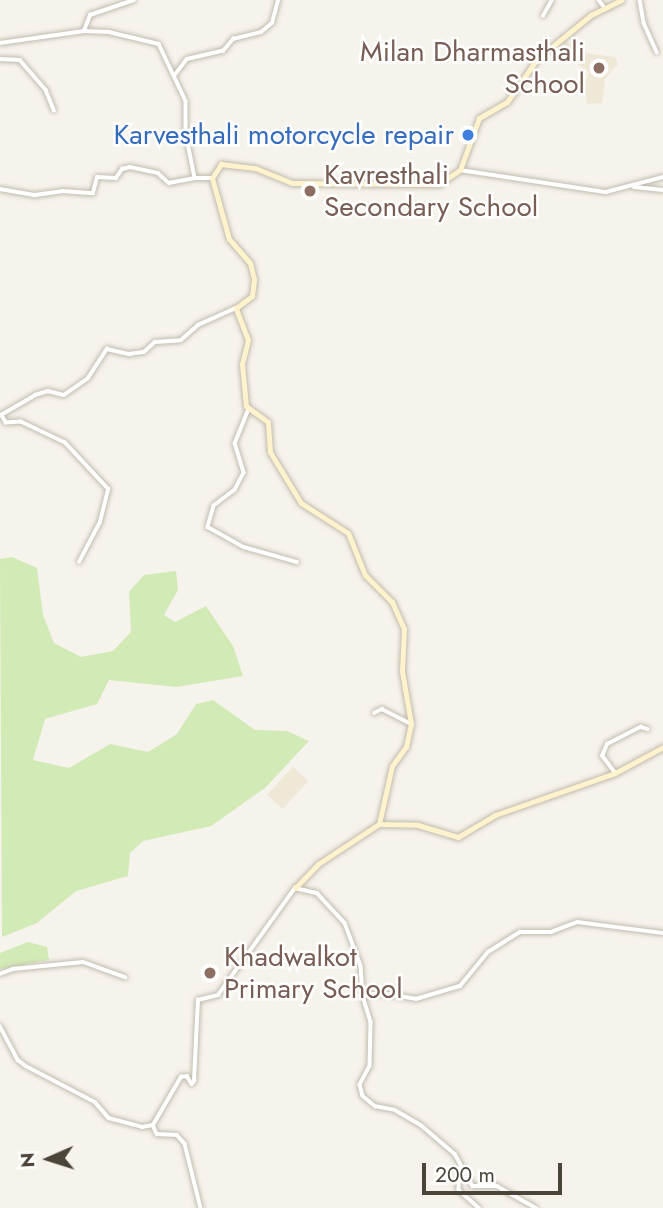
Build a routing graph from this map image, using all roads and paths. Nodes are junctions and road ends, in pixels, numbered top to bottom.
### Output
1 (134, 0) edge
2 (278, 0) edge
3 (552, 0) edge
4 (599, 0) edge
5 (622, 0) edge
6 (640, 0) edge
7 (604, 8) junction
8 (543, 16) dead end
9 (83, 31) junction
10 (0, 43) edge
11 (657, 52) dead end
12 (0, 59) edge
13 (174, 76) junction
14 (54, 110) dead end
15 (460, 170) junction
16 (663, 177) edge
17 (195, 178) junction
18 (212, 178) junction
19 (632, 186) junction
20 (0, 189) edge
21 (663, 190) edge
22 (236, 308) junction
23 (248, 409) junction
24 (79, 562) dead end
25 (297, 562) dead end
26 (374, 713) dead end
27 (411, 724) junction
28 (648, 729) dead end
29 (663, 747) edge
30 (615, 773) junction
31 (379, 824) junction
32 (295, 888) junction
33 (663, 933) edge
34 (0, 974) edge
35 (125, 976) dead end
36 (363, 996) junction
37 (0, 1026) edge
38 (153, 1125) junction
39 (460, 1168) junction
40 (201, 1208) edge
41 (479, 1208) edge
42 (536, 1208) edge

1 - 9 street
2 - 13 street
3 - 8 street
4 - 7 street
5 - 7 street
6 - 11 street
7 - 15 street
9 - 10 street
9 - 13 street
12 - 14 street
13 - 17 street
15 - 18 street
15 - 19 street
16 - 19 street
17 - 18 street
17 - 20 street
18 - 22 street
19 - 21 street
22 - 23 street
22 - 24 street
23 - 25 street
23 - 27 street
26 - 27 street
27 - 31 street
28 - 30 street
29 - 30 street
30 - 31 street
31 - 32 street
32 - 36 street
32 - 38 street
33 - 36 street
34 - 35 street
36 - 39 street
37 - 38 street
38 - 40 street
39 - 41 street
39 - 42 street

